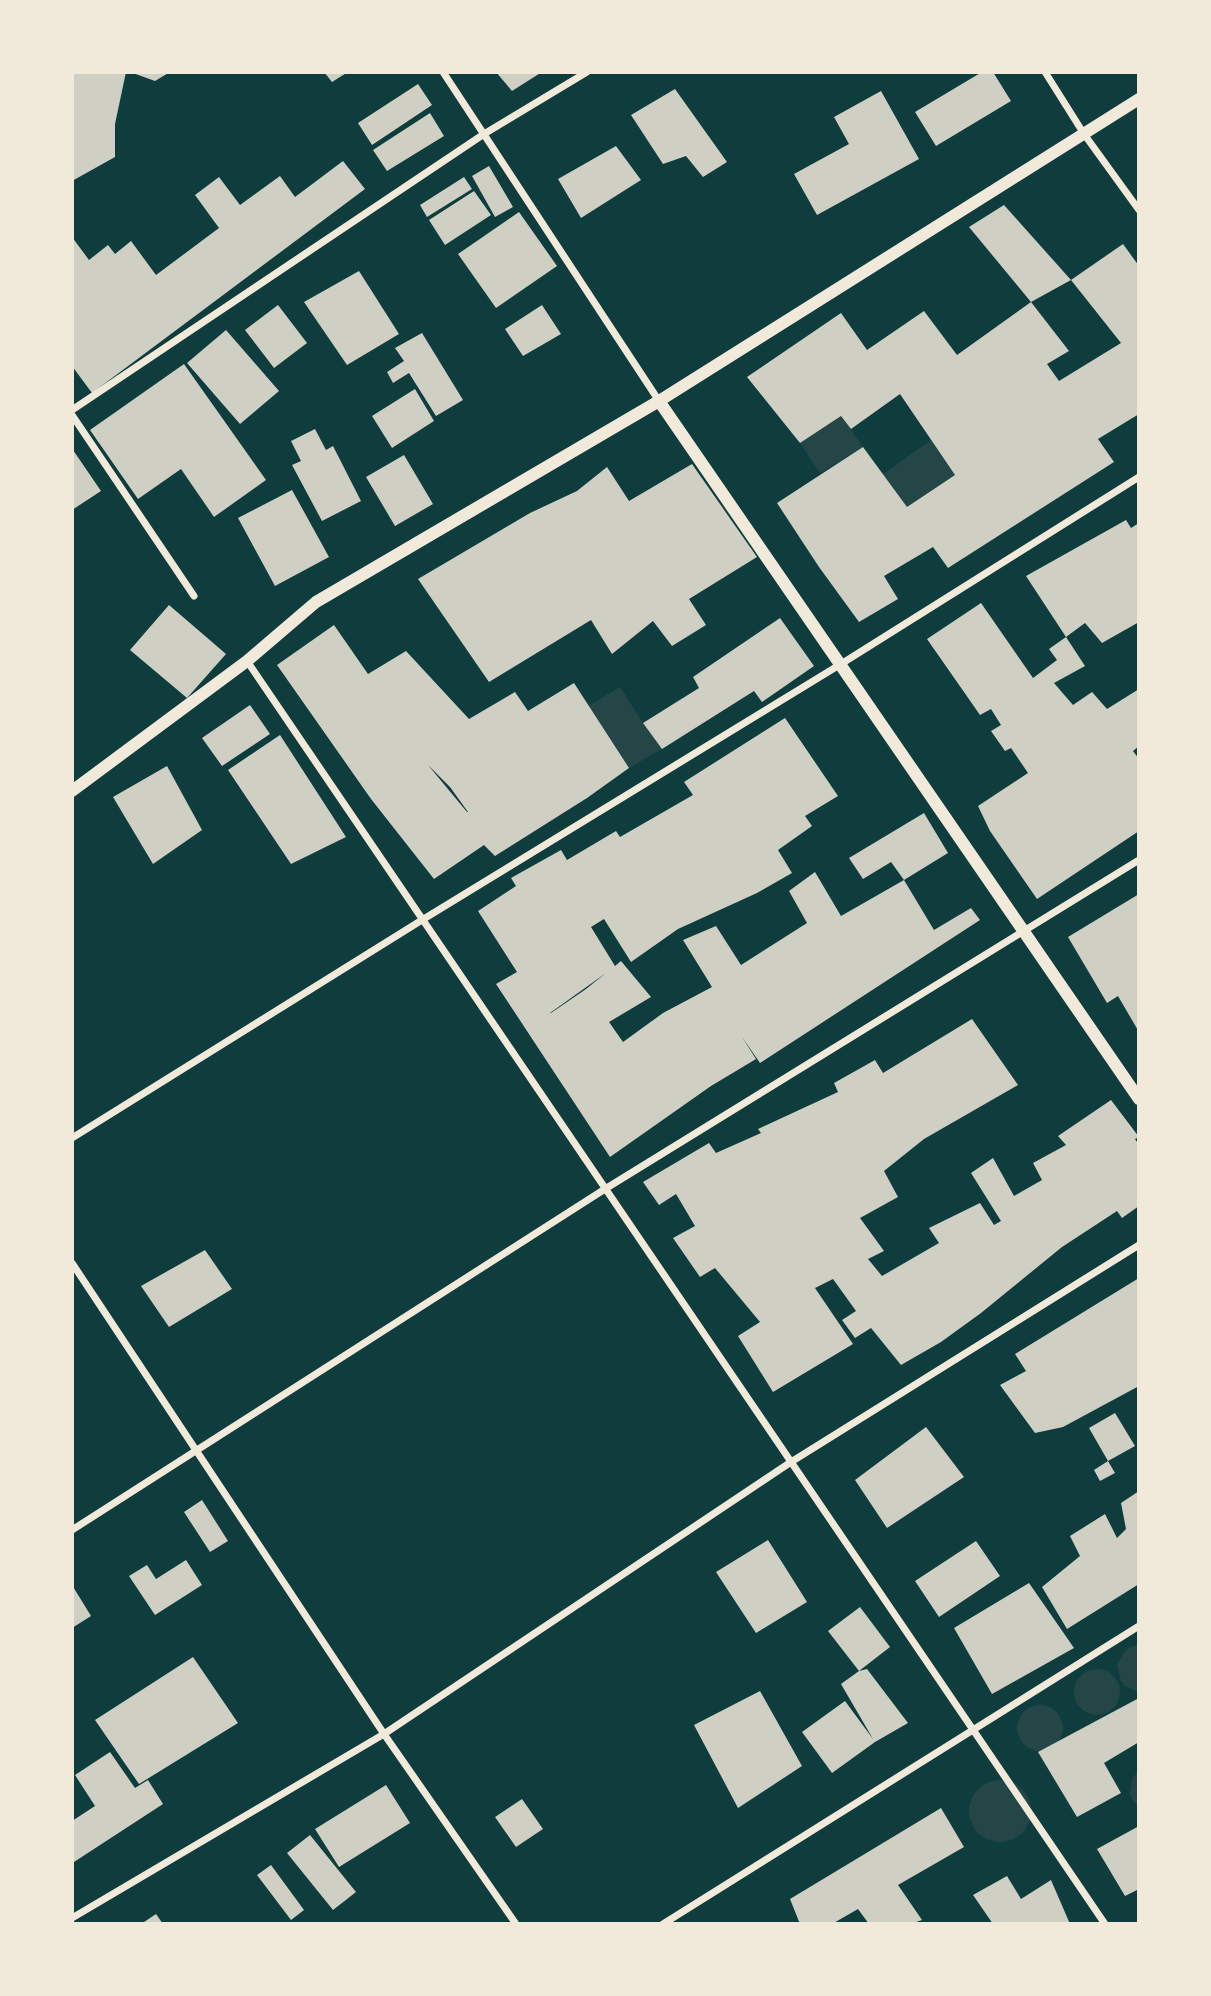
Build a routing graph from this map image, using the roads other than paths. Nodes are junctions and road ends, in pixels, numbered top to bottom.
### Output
1 (443, 72) edge
2 (587, 72) edge
3 (1045, 72) edge
4 (1139, 99) edge
5 (484, 134) junction
6 (1084, 134) junction
7 (1139, 209) edge
8 (659, 401) junction
9 (72, 413) edge
10 (1139, 477) edge
11 (194, 596) dead end
12 (247, 662) junction
13 (841, 664) junction
14 (72, 791) edge
15 (1139, 860) edge
16 (422, 920) junction
17 (1023, 931) junction
18 (1139, 1099) edge
19 (72, 1138) edge
20 (605, 1189) junction
21 (1139, 1245) edge
22 (72, 1263) edge
23 (195, 1449) junction
24 (791, 1462) junction
25 (72, 1530) edge
26 (1139, 1626) edge
27 (973, 1729) junction
28 (384, 1734) junction
29 (72, 1918) edge
30 (516, 1924) edge
31 (663, 1924) edge
32 (1105, 1924) edge

1 - 5 street
2 - 5 street
3 - 6 street
4 - 6 street
5 - 8 street
5 - 9 street
6 - 7 street
6 - 8 street
8 - 12 street
8 - 13 street
9 - 11 street
10 - 13 street
12 - 14 street
12 - 16 street
13 - 16 street
13 - 17 street
15 - 17 street
16 - 19 street
16 - 20 street
17 - 18 street
17 - 20 street
20 - 23 street
20 - 24 street
21 - 24 street
22 - 23 street
23 - 25 street
23 - 28 street
24 - 27 street
24 - 28 street
26 - 27 street
27 - 31 street
27 - 32 street
28 - 29 street
28 - 30 street

